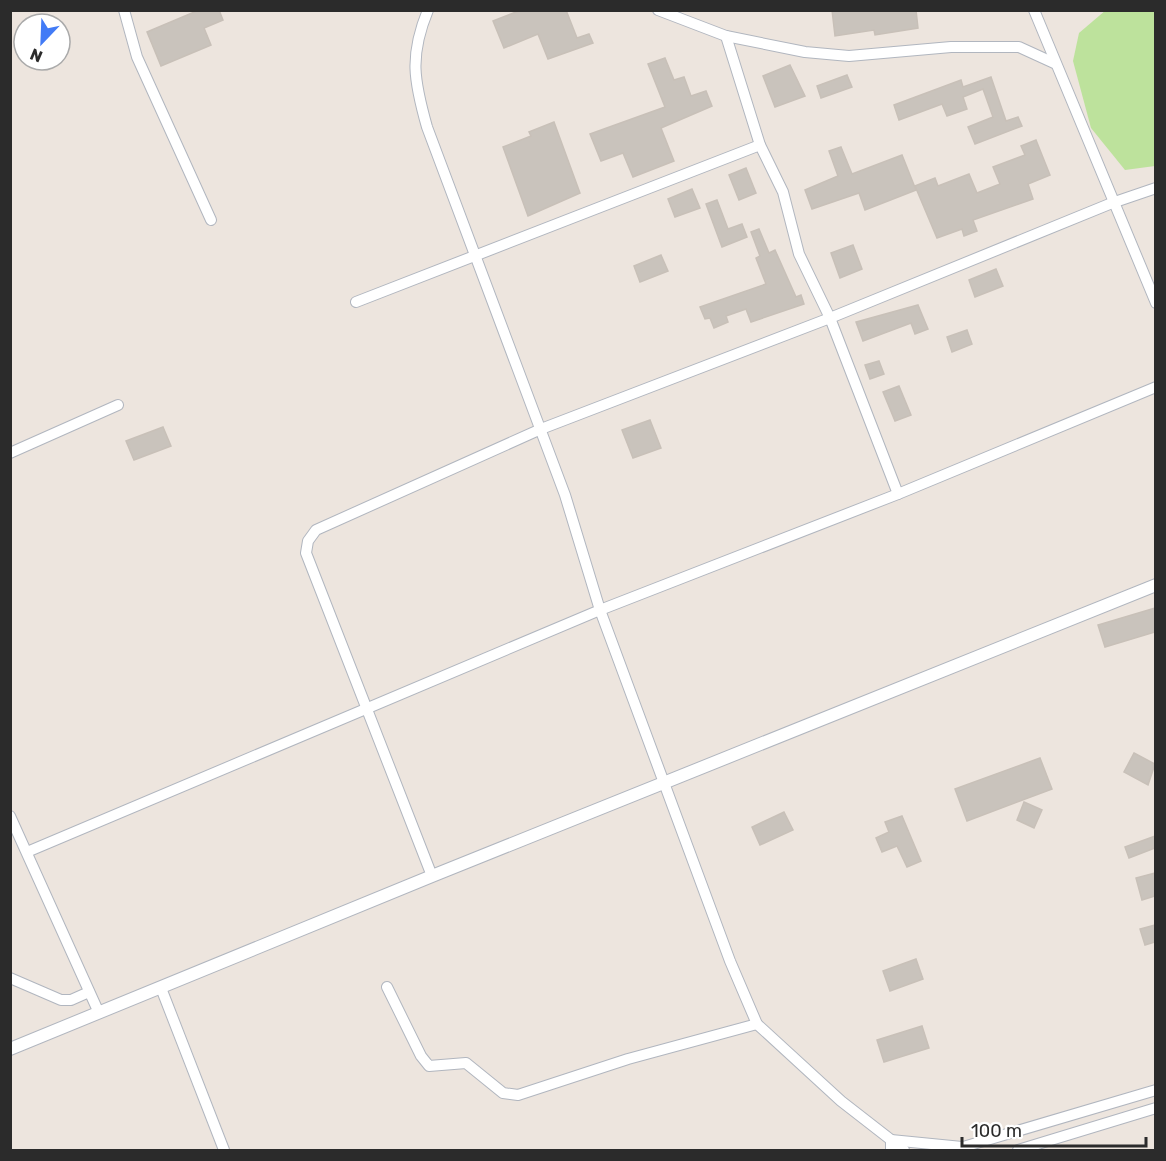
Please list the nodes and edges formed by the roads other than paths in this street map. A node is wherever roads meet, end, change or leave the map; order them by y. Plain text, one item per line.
1 (124, 10) edge
2 (428, 10) edge
3 (658, 10) edge
4 (1034, 10) edge
5 (726, 36) junction
6 (1054, 63) junction
7 (760, 144) junction
8 (1155, 188) edge
9 (1112, 203) junction
10 (211, 220) dead end
11 (476, 258) junction
12 (356, 302) dead end
13 (1155, 303) edge
14 (830, 318) junction
15 (1155, 387) edge
16 (118, 405) dead end
17 (541, 429) junction
18 (10, 453) edge
19 (898, 495) junction
20 (1155, 585) edge
21 (600, 610) junction
22 (365, 710) junction
23 (665, 782) junction
24 (10, 816) edge
25 (27, 852) junction
26 (432, 876) junction
27 (10, 978) edge
28 (387, 987) dead end
29 (161, 988) junction
30 (89, 992) junction
31 (99, 1013) junction
32 (757, 1024) junction
33 (10, 1050) edge
34 (1155, 1090) edge
35 (1114, 1102) junction
36 (1155, 1108) edge
37 (1120, 1119) junction
38 (891, 1145) edge
39 (958, 1149) edge
40 (224, 1150) edge
41 (904, 1150) edge
42 (1018, 1150) edge

1 - 10 street
2 - 11 street
3 - 5 street
4 - 6 street
5 - 6 street
5 - 7 street
6 - 9 street
7 - 11 street
7 - 14 street
8 - 9 street
9 - 13 street
9 - 14 street
11 - 12 street
11 - 17 street
14 - 17 street
14 - 19 street
15 - 19 street
16 - 18 street
17 - 21 street
17 - 22 street
19 - 21 street
20 - 23 street
21 - 22 street
21 - 23 street
22 - 25 street
22 - 26 street
23 - 26 street
23 - 32 street
24 - 25 street
25 - 30 street
26 - 29 street
27 - 30 street
28 - 32 street
29 - 31 street
29 - 40 street
30 - 31 street
31 - 33 street
32 - 38 street
34 - 35 street
35 - 37 street
35 - 39 street
36 - 37 street
37 - 42 street
38 - 39 street
38 - 41 street

